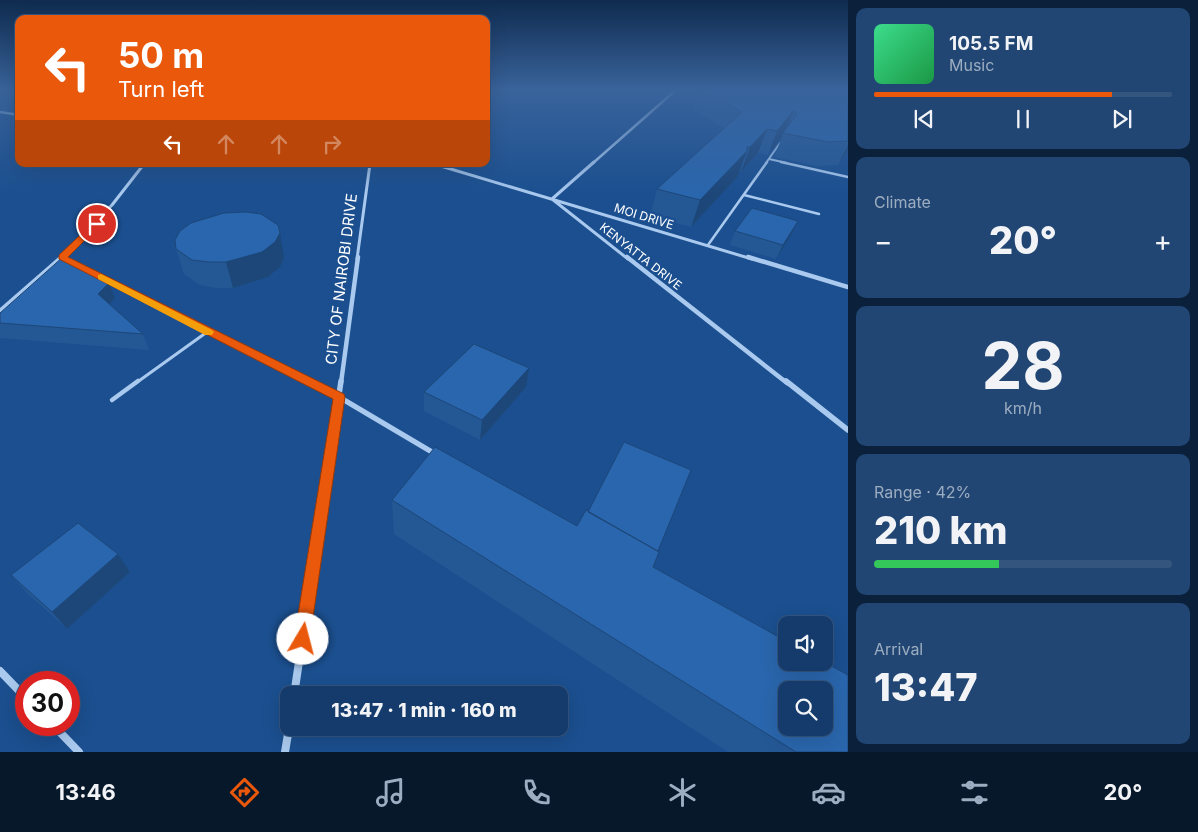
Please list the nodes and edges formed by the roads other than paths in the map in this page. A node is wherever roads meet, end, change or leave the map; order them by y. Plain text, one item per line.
1 (637, 124) edge
2 (785, 136) edge
3 (769, 159) junction
4 (142, 167) edge
5 (370, 167) edge
6 (444, 167) edge
7 (848, 177) edge
8 (744, 195) junction
9 (552, 199) junction
10 (819, 214) dead end
11 (708, 245) junction
12 (62, 257) junction
13 (71, 262) edge
14 (79, 266) edge
15 (848, 287) edge
16 (0, 311) edge
17 (207, 332) junction
18 (339, 397) junction
19 (112, 400) dead end
20 (848, 430) edge
21 (441, 458) edge
22 (0, 670) edge
23 (15, 686) edge
24 (295, 686) edge
25 (64, 736) edge
26 (288, 736) edge
27 (79, 752) edge
28 (285, 752) edge

1 - 9 street
2 - 3 lane
3 - 7 lane
3 - 8 lane
4 - 12 street
5 - 18 street, CITY OF NAIROBI DRIVE
6 - 9 street, MOI DRIVE
8 - 10 lane
8 - 11 lane
9 - 11 street, MOI DRIVE
9 - 20 street, KENYATTA DRIVE
11 - 15 street, MOI DRIVE
12 - 13 street
12 - 16 street
14 - 17 street
17 - 18 street
17 - 19 lane
18 - 21 street
18 - 24 street, CITY OF NAIROBI DRIVE
22 - 23 street
25 - 27 street
26 - 28 street

